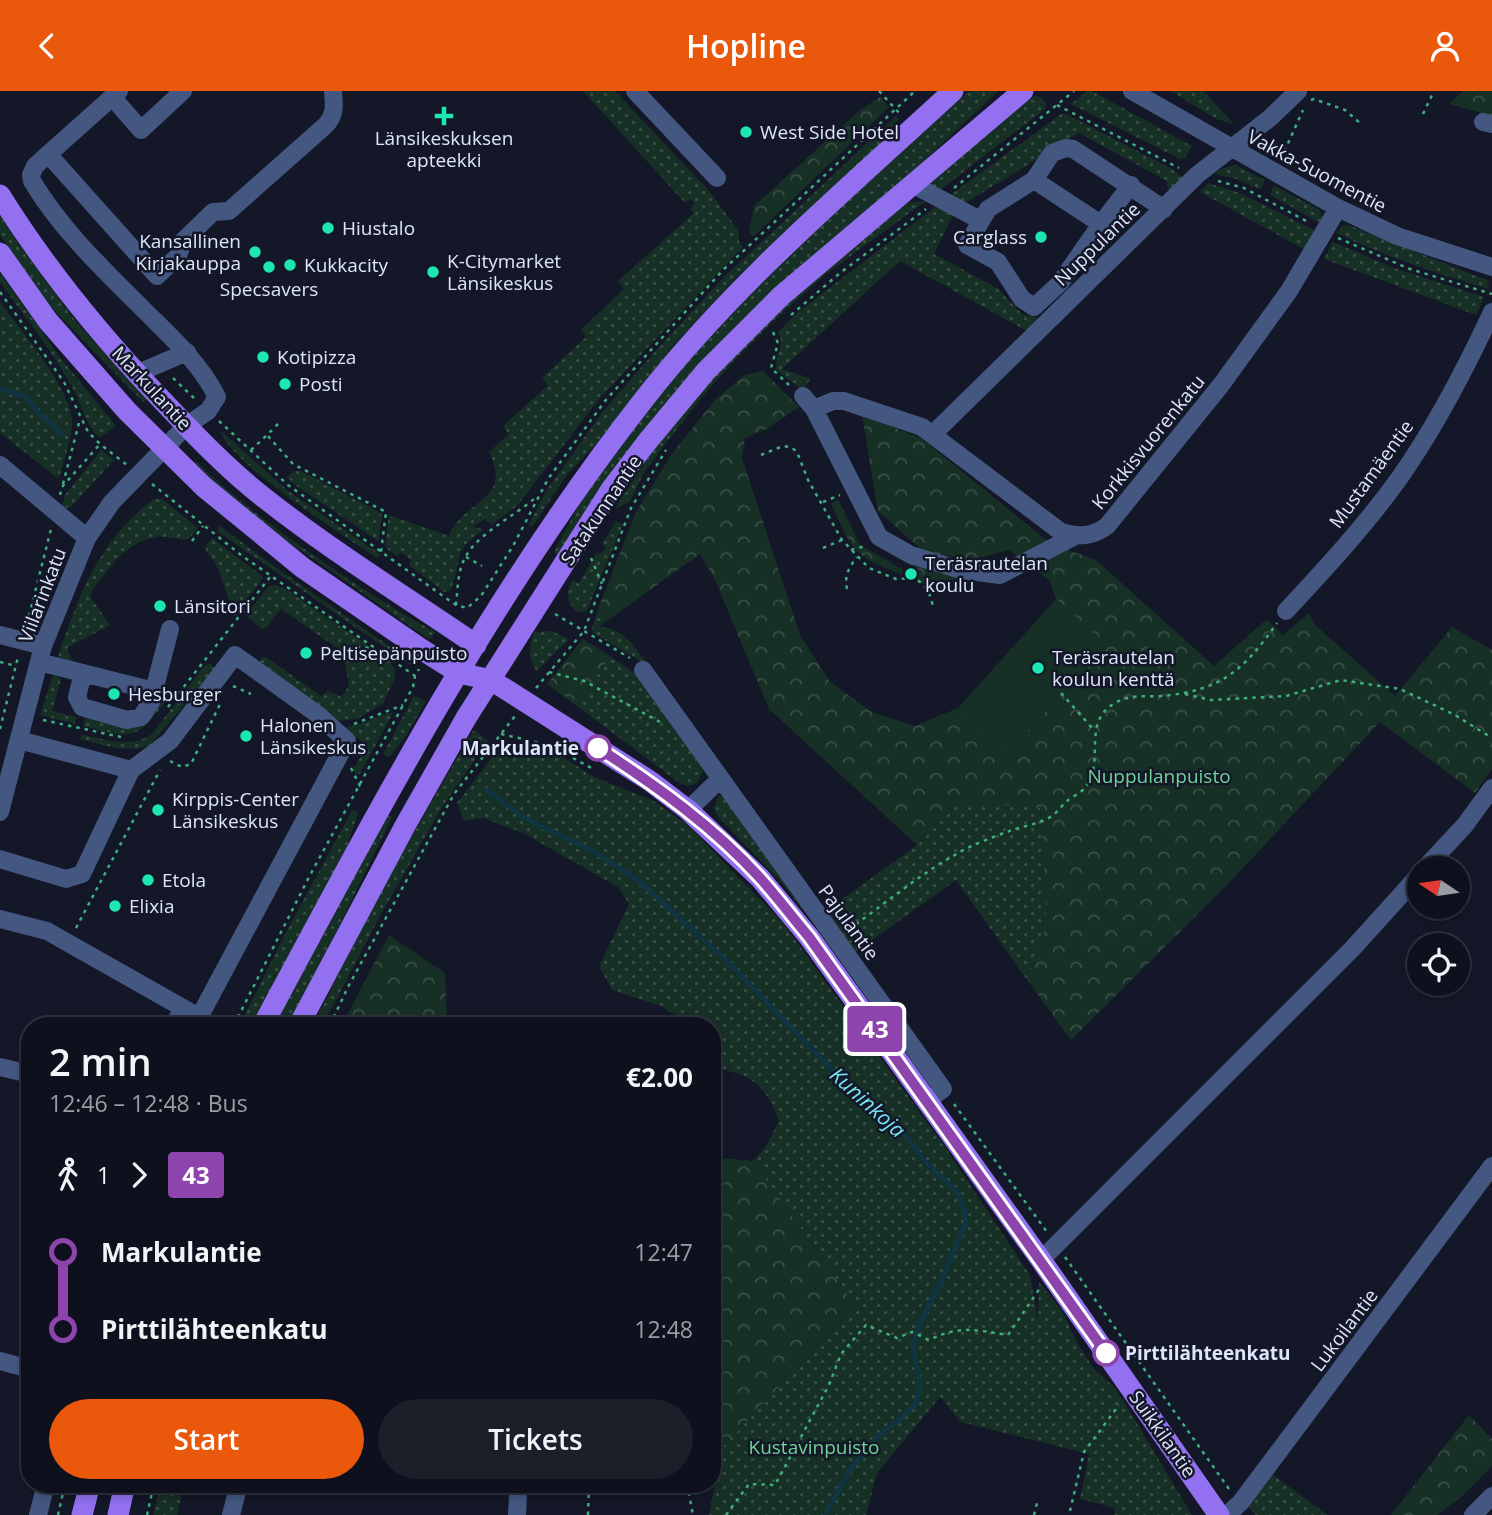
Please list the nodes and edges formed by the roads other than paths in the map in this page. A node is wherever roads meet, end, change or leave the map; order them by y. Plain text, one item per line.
1 (183, 91) edge
2 (333, 91) edge
3 (953, 91) edge
4 (1023, 91) edge
5 (1132, 91) edge
6 (1298, 91) edge
7 (116, 94) edge
8 (647, 95) edge
9 (1230, 149) junction
10 (48, 154) junction
11 (717, 178) dead end
12 (1034, 180) junction
13 (912, 184) junction
14 (1131, 185) junction
15 (0, 195) edge
16 (1338, 208) junction
17 (1164, 209) junction
18 (980, 220) junction
19 (1101, 224) junction
20 (0, 253) edge
21 (1492, 267) edge
22 (1492, 311) edge
23 (187, 352) junction
24 (136, 375) junction
25 (186, 426) junction
26 (933, 434) junction
27 (163, 449) junction
28 (0, 465) edge
29 (1075, 536) junction
30 (87, 538) junction
31 (1286, 611) road end
32 (170, 629) dead end
33 (0, 635) edge
34 (476, 645) junction
35 (41, 654) junction
36 (643, 670) road end
37 (83, 673) junction
38 (459, 673) junction
39 (491, 680) junction
40 (154, 691) junction
41 (19, 740) junction
42 (131, 770) junction
43 (720, 779) junction
44 (1492, 788) edge
45 (688, 810) junction
46 (0, 812) edge
47 (1436, 856) edge
48 (0, 859) edge
49 (1407, 888) edge
50 (0, 919) edge
51 (192, 1017) edge
52 (267, 1017) edge
53 (303, 1017) edge
54 (0, 1067) edge
55 (21, 1072) edge
56 (935, 1095) junction
57 (1492, 1167) edge
58 (1049, 1253) junction
59 (0, 1361) edge
60 (21, 1367) edge
61 (44, 1493) edge
62 (88, 1493) edge
63 (123, 1493) edge
64 (237, 1493) edge
65 (517, 1494) dead end
66 (1492, 1496) edge
67 (38, 1515) edge
68 (82, 1515) edge
69 (118, 1515) edge
70 (231, 1515) edge
71 (517, 1515) edge
72 (1219, 1515) edge
73 (1227, 1515) edge
74 (1473, 1515) edge

1 - 7 street
2 - 10 street
3 - 34 main road, Satakunnantie
4 - 13 main road, Satakunnantie
5 - 9 street, Vakka-Suomentie
6 - 9 street, Nuppulantie
7 - 10 street
8 - 11 street
9 - 16 street, Vakka-Suomentie
9 - 17 street, Nuppulantie
10 - 23 street
12 - 14 street
12 - 18 street
12 - 19 street
13 - 18 street
13 - 39 main road, Satakunnantie
14 - 17 street
14 - 19 street
15 - 24 main road, Markulantie
16 - 21 street, Vakka-Suomentie
16 - 29 street, Korkkisvuorenkatu
17 - 26 street, Nuppulantie
18 - 19 street
20 - 27 main road, Markulantie
22 - 31 street, Mustamäentie
23 - 24 street
23 - 25 street, Viilarinkatu
24 - 25 main road, Markulantie
25 - 27 street, Viilarinkatu
25 - 34 main road, Markulantie
26 - 29 street
26 - 29 street, Korkkisvuorenkatu
27 - 30 street, Viilarinkatu
27 - 38 main road, Markulantie
28 - 30 street
30 - 35 street, Viilarinkatu
32 - 40 street
33 - 35 street
34 - 38 main road, Satakunnantie
34 - 39 main road
35 - 37 street
35 - 41 street, Viilarinkatu
36 - 43 street, Pajulantie
37 - 40 street
37 - 40 street
38 - 39 main road, Markulantie
38 - 52 main road, Satakunnantie
39 - 45 main road, Suikkilantie
39 - 53 main road, Satakunnantie
41 - 42 street
41 - 46 street, Viilarinkatu
42 - 48 street
42 - 51 street
43 - 45 street
43 - 56 street, Pajulantie
44 - 47 street
45 - 56 main road, Suikkilantie
49 - 58 street
50 - 51 street
54 - 55 street
56 - 58 main road, Suikkilantie
57 - 73 street, Lukoilantie
58 - 72 main road, Suikkilantie
59 - 60 street
61 - 67 street
62 - 68 main road
63 - 69 main road
64 - 70 street
65 - 71 street
66 - 74 street

